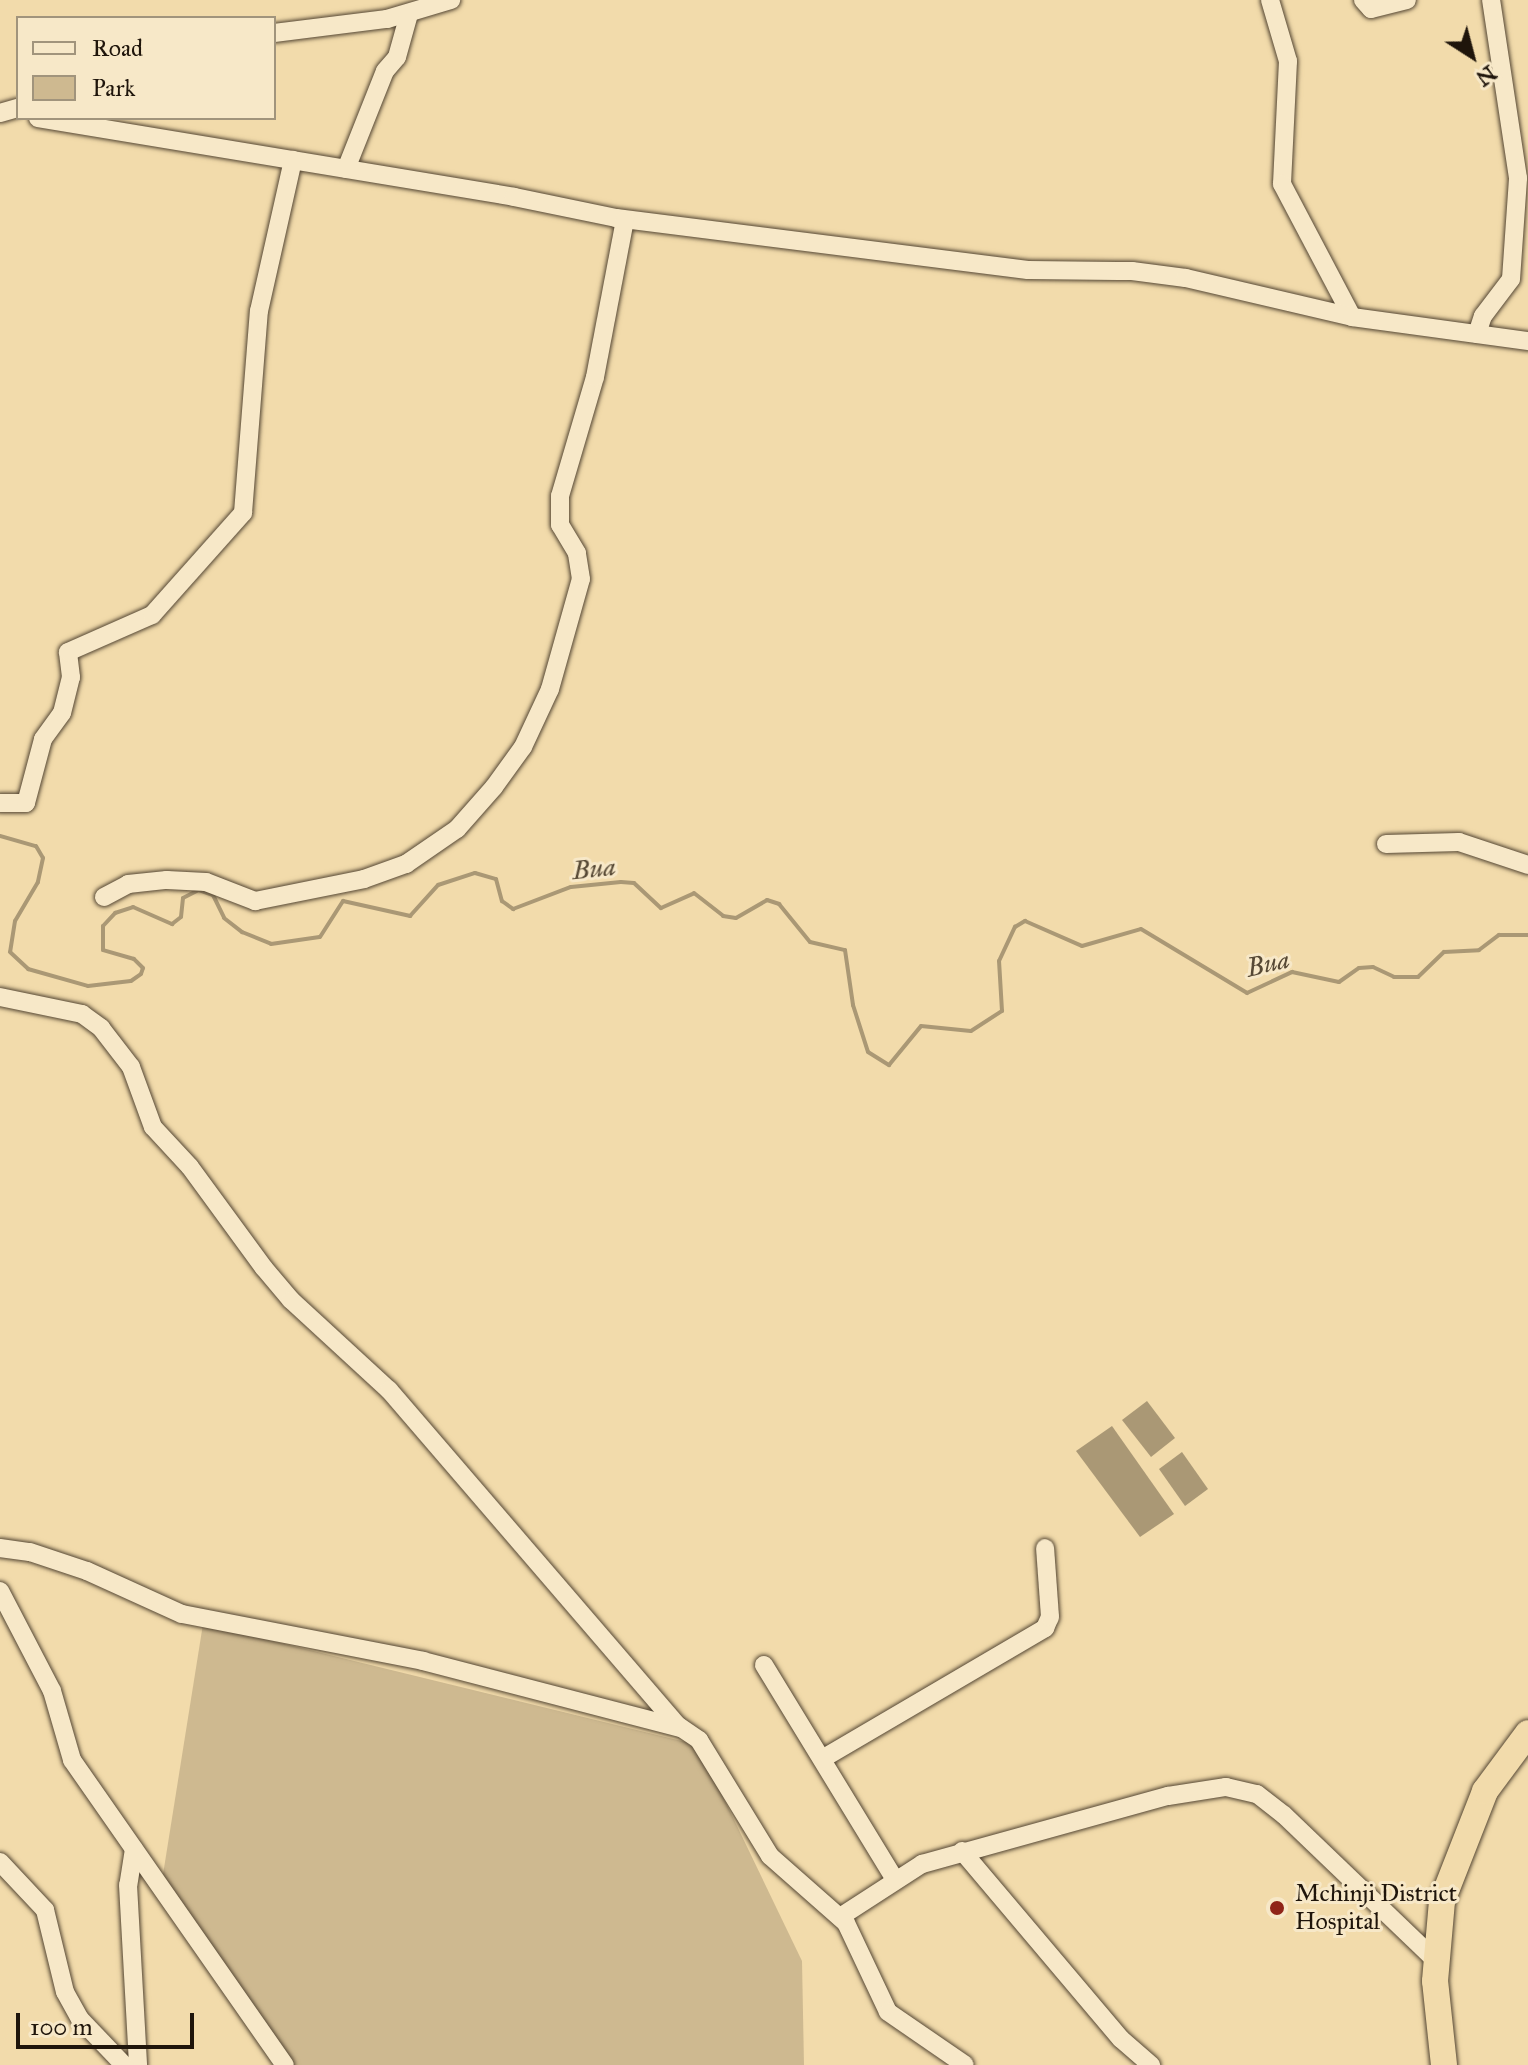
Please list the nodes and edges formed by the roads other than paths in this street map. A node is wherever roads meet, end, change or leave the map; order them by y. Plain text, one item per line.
1 (451, 0) edge
2 (1270, 0) edge
3 (1363, 0) edge
4 (1407, 0) edge
5 (1491, 0) edge
6 (409, 14) junction
7 (276, 33) edge
8 (50, 120) edge
9 (293, 160) junction
10 (346, 169) junction
11 (625, 220) junction
12 (1352, 317) junction
13 (1477, 334) junction
14 (1528, 341) edge
15 (0, 803) edge
16 (1386, 844) dead end
17 (1528, 865) edge
18 (104, 897) dead end
19 (0, 997) edge
20 (0, 1548) edge
21 (1045, 1548) dead end
22 (0, 1591) edge
23 (764, 1665) dead end
24 (680, 1728) junction
25 (1528, 1733) edge
26 (822, 1759) junction
27 (134, 1849) junction
28 (962, 1851) junction
29 (0, 1862) edge
30 (894, 1878) junction
31 (840, 1917) junction
32 (1436, 1961) junction
33 (124, 2065) edge
34 (138, 2065) edge
35 (285, 2065) edge
36 (965, 2065) edge
37 (1151, 2065) edge
38 (1444, 2065) edge

1 - 6 street
2 - 12 street
3 - 4 street
5 - 13 street
6 - 7 street
6 - 10 street
8 - 9 street
9 - 10 street
9 - 15 street
10 - 11 street
11 - 12 street
11 - 18 street
12 - 13 street
13 - 14 street
16 - 17 street
19 - 24 street
20 - 24 street
21 - 26 street
22 - 27 street
23 - 26 street
24 - 31 street
25 - 32 highway
26 - 30 street
27 - 34 street
27 - 35 street
28 - 30 street
28 - 32 street
28 - 37 street
29 - 33 street
30 - 31 street
31 - 36 street
32 - 38 highway

